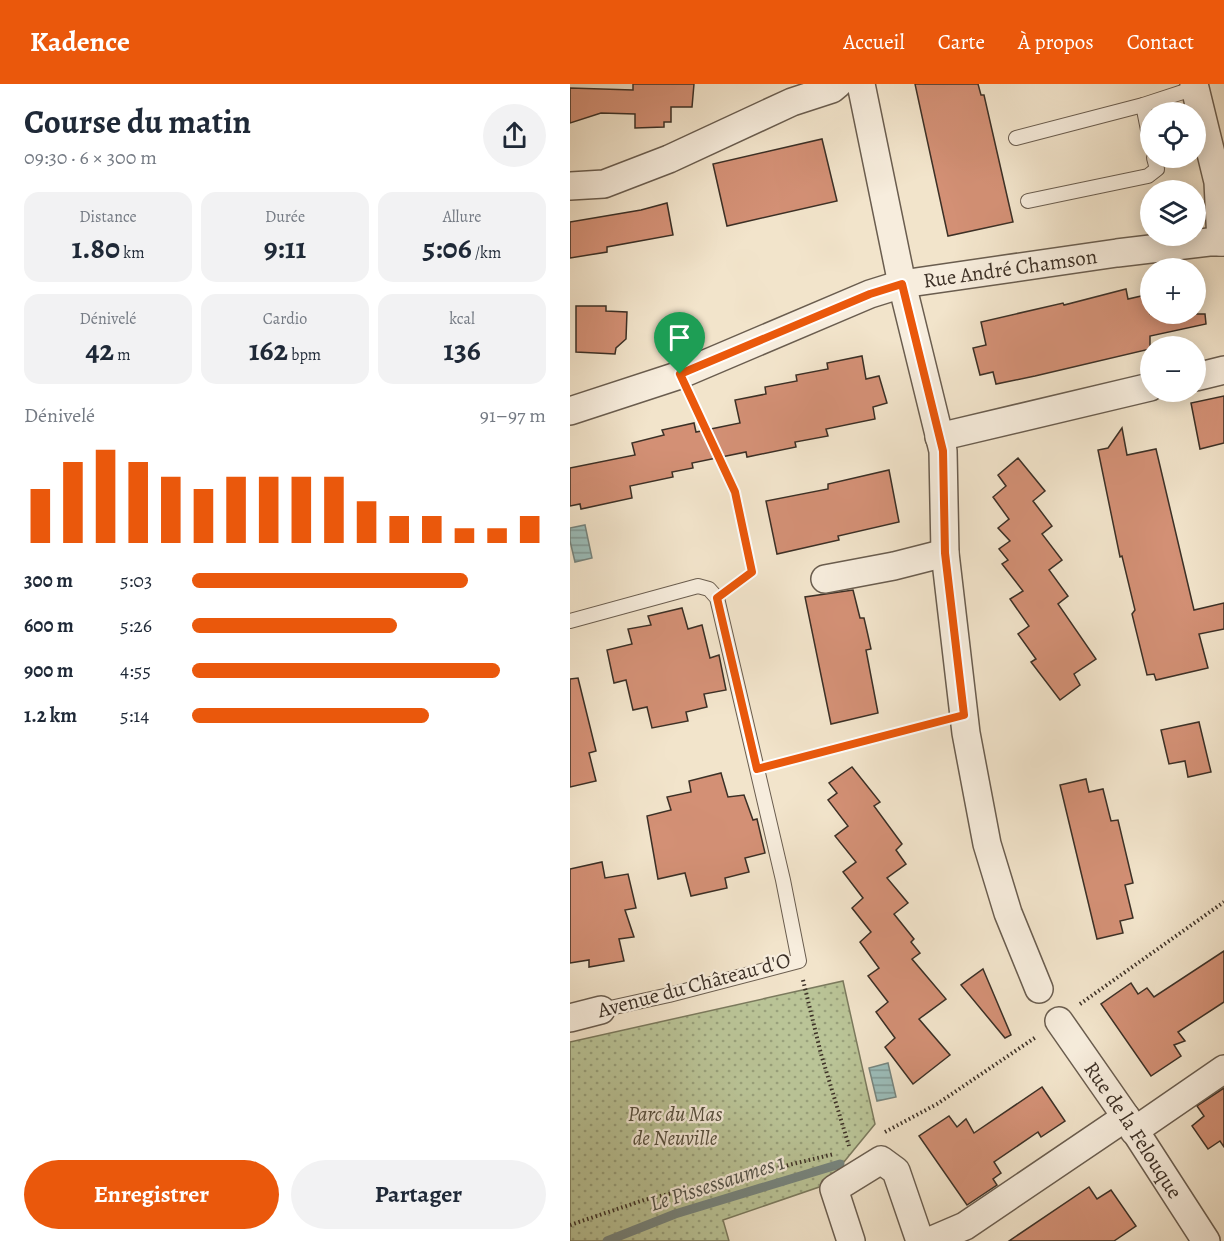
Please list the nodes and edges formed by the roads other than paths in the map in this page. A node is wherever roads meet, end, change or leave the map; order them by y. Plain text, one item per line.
1 (838, 84) edge
2 (861, 84) edge
3 (1195, 86) edge
4 (1151, 102) edge
5 (1140, 106) edge
6 (1016, 138) dead end
7 (1157, 168) edge
8 (570, 186) edge
9 (1028, 201) dead end
10 (1223, 242) edge
11 (902, 284) junction
12 (1224, 370) edge
13 (1206, 374) edge
14 (1140, 389) edge
15 (570, 411) edge
16 (939, 437) junction
17 (945, 553) junction
18 (825, 579) dead end
19 (570, 621) edge
20 (1039, 989) dead end
21 (601, 1010) joint
22 (570, 1018) edge
23 (1059, 1020) road end
24 (1224, 1069) edge
25 (1130, 1124) junction
26 (851, 1241) edge
27 (920, 1241) edge
28 (930, 1241) edge
29 (1206, 1241) edge

1 - 8 street
2 - 11 street
3 - 4 lane
3 - 10 street
5 - 6 lane
7 - 9 lane
10 - 11 street, Rue André Chamson
11 - 15 street, Rue André Chamson
11 - 16 street
12 - 13 street
14 - 16 street
16 - 17 street
17 - 18 street
17 - 20 street
19 - 21 lane, Avenue du Château d'O
21 - 22 street, Avenue du Château d'O
23 - 25 street, Rue de la Felouque
24 - 25 street
25 - 28 street
25 - 29 street, Rue de la Felouque
26 - 27 street

